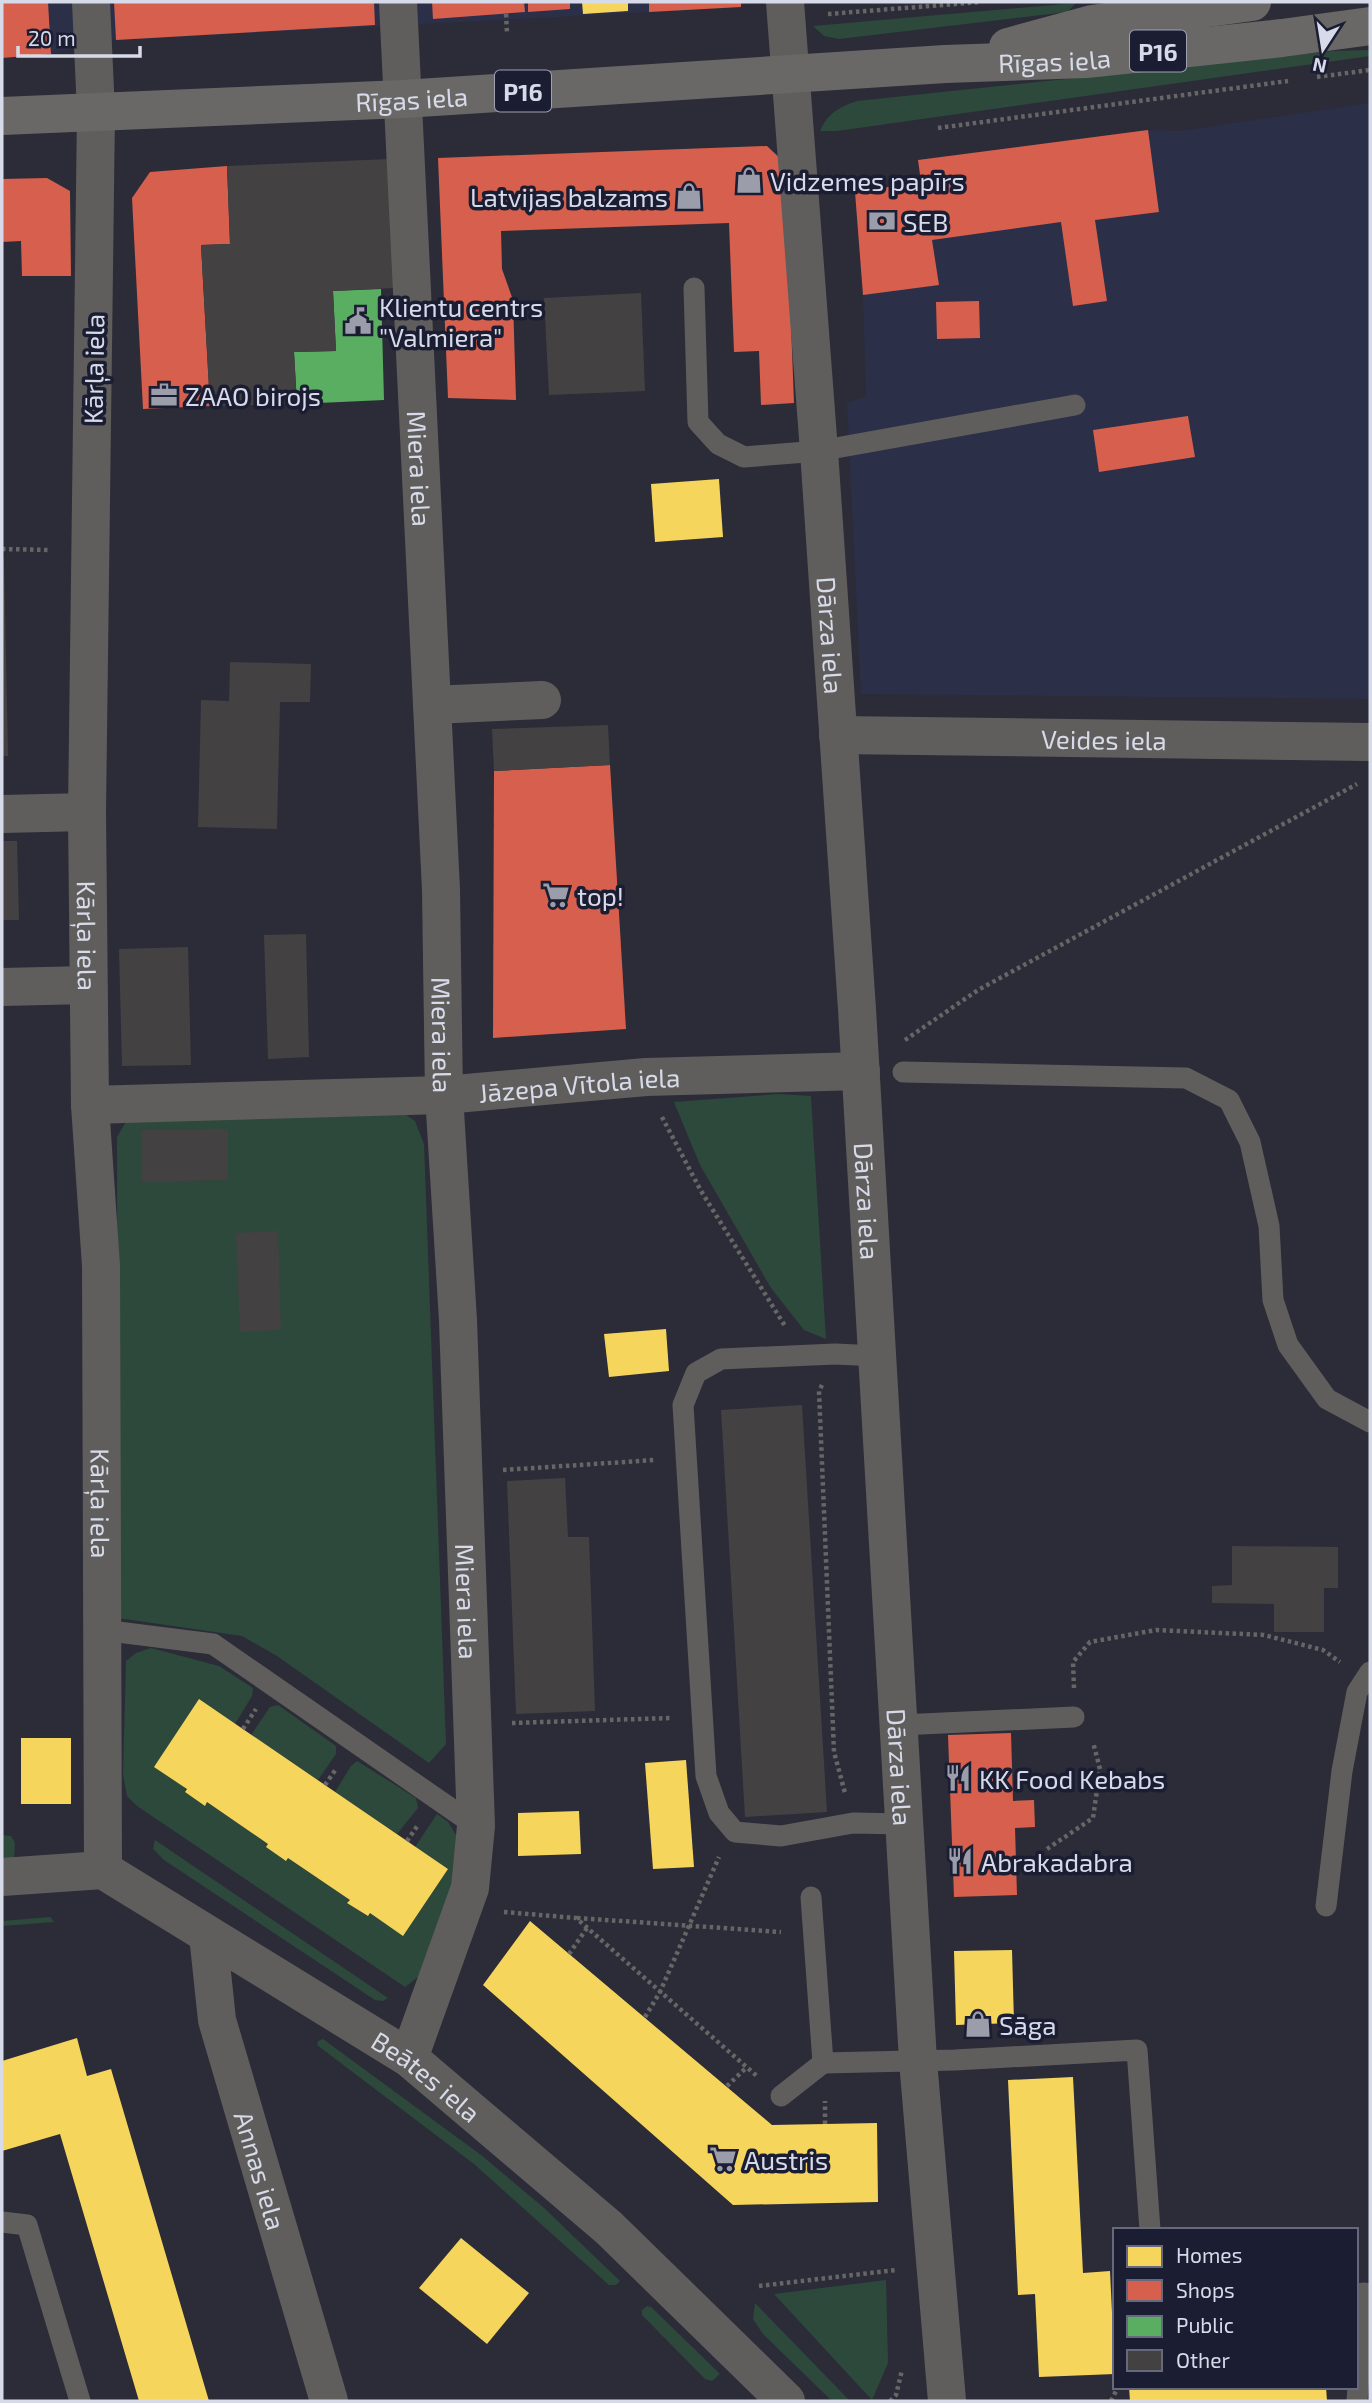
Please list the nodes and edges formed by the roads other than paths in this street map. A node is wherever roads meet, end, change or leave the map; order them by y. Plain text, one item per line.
1 (91, 2) edge
2 (398, 2) edge
3 (785, 2) edge
4 (1252, 2) edge
5 (1104, 12) edge
6 (1370, 26) edge
7 (945, 64) junction
8 (789, 76) junction
9 (403, 99) junction
10 (96, 112) junction
11 (2, 116) edge
12 (694, 288) dead end
13 (1074, 405) dead end
14 (819, 451) junction
15 (542, 701) dead end
16 (432, 705) junction
17 (838, 735) junction
18 (1370, 742) edge
19 (87, 812) junction
20 (2, 814) edge
21 (88, 985) junction
22 (2, 987) edge
23 (861, 1071) junction
24 (903, 1072) dead end
25 (444, 1096) junction
26 (90, 1105) junction
27 (878, 1356) junction
28 (1370, 1422) edge
29 (102, 1630) junction
30 (1370, 1672) edge
31 (1074, 1717) road end
32 (900, 1725) junction
33 (905, 1824) junction
34 (476, 1826) junction
35 (103, 1870) junction
36 (2, 1877) edge
37 (811, 1897) dead end
38 (1326, 1906) dead end
39 (208, 1935) junction
40 (409, 2058) junction
41 (918, 2061) junction
42 (823, 2063) junction
43 (781, 2096) road end
44 (2, 2222) edge
45 (1150, 2228) edge
46 (1358, 2294) edge
47 (1358, 2386) edge
48 (80, 2401) edge
49 (329, 2401) edge
50 (786, 2401) edge
51 (947, 2401) edge

1 - 10 street, Kārļa iela
2 - 9 street, Miera iela
3 - 8 street, Dārza iela
4 - 5 main road, Rīgas iela / P16
5 - 7 main road, Rīgas iela / P16
6 - 7 main road, Rīgas iela / P16
7 - 8 main road, Rīgas iela / P16
8 - 9 main road, Rīgas iela / P16
8 - 14 street, Dārza iela
9 - 10 main road, Rīgas iela / P16
9 - 16 street, Miera iela
10 - 11 main road, Rīgas iela / P16
10 - 19 street, Kārļa iela
12 - 14 lane
13 - 14 lane
14 - 17 street, Dārza iela
15 - 16 street
16 - 25 street, Miera iela
17 - 18 street, Veides iela
17 - 23 street, Dārza iela
19 - 20 street
19 - 21 street, Kārļa iela
21 - 22 street
21 - 26 street, Kārļa iela
23 - 25 street, Jāzepa Vītola iela
23 - 27 street, Dārza iela
24 - 28 lane
25 - 26 street, Jāzepa Vītola iela
25 - 34 street, Miera iela
26 - 29 street, Kārļa iela
27 - 32 street, Dārza iela
27 - 33 lane
29 - 34 lane
29 - 35 street, Kārļa iela
30 - 38 lane
31 - 32 lane
32 - 33 street, Dārza iela
33 - 41 street, Dārza iela
34 - 40 street, Miera iela
35 - 36 street
35 - 39 street, Beātes iela
37 - 42 lane
39 - 40 street, Beātes iela
39 - 49 street, Annas iela
40 - 50 street, Beātes iela
41 - 42 lane
41 - 45 lane
41 - 51 street, Dārza iela
42 - 43 lane
44 - 48 lane
46 - 47 lane

